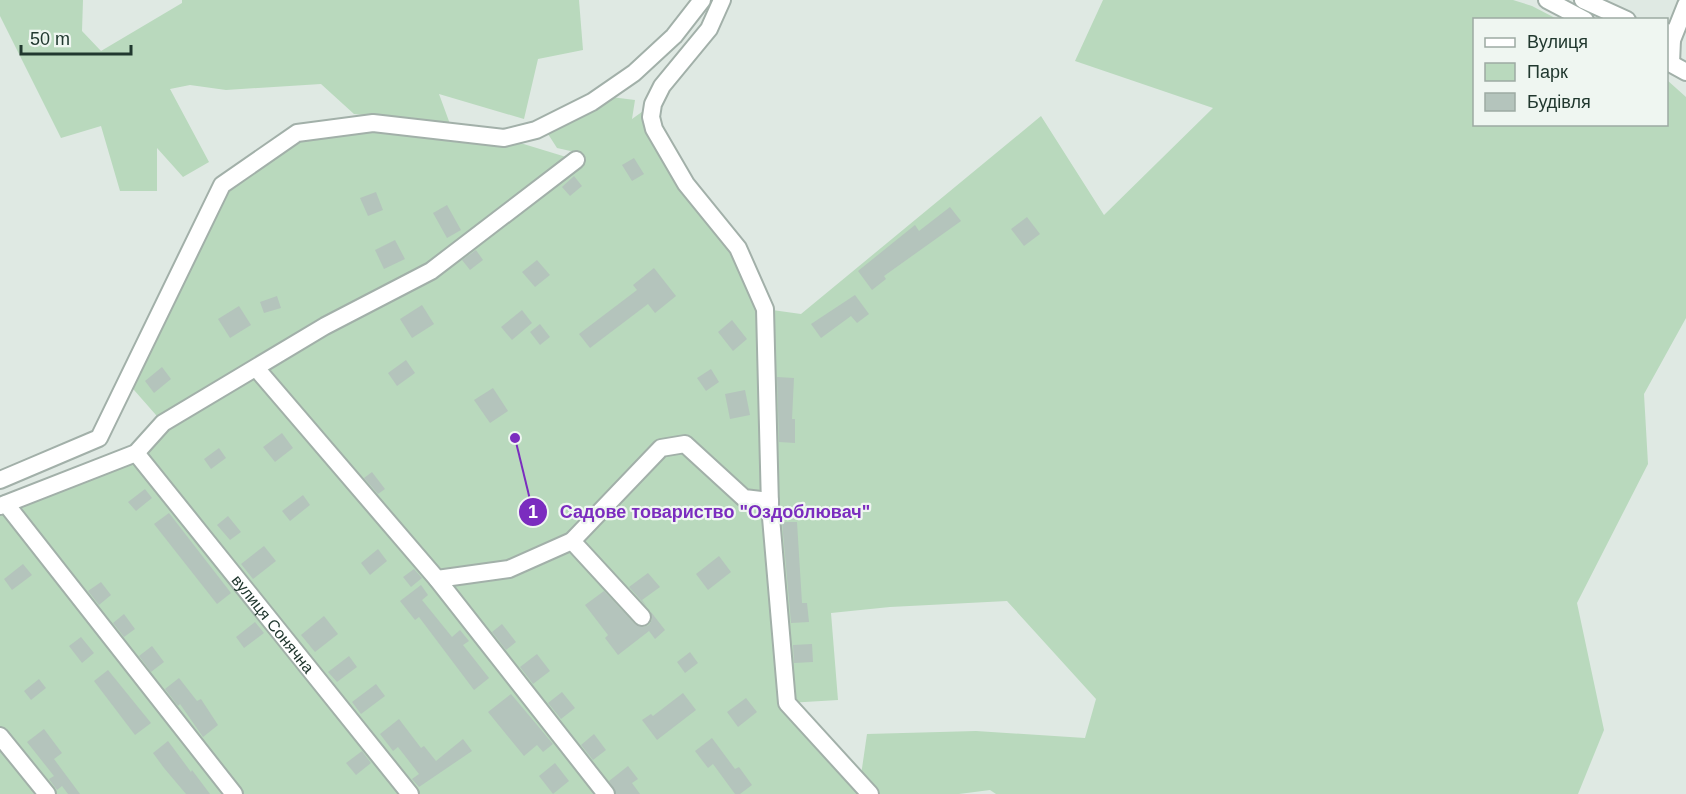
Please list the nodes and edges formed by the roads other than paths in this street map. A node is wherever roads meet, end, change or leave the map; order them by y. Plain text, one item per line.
1 (702, 0) edge
2 (722, 0) edge
3 (1547, 0) edge
4 (1583, 0) edge
5 (1686, 5) edge
6 (1581, 18) edge
7 (1623, 18) edge
8 (1669, 35) edge
9 (1669, 62) edge
10 (1686, 72) edge
11 (576, 160) dead end
12 (256, 368) junction
13 (136, 453) junction
14 (0, 480) edge
15 (770, 501) junction
16 (3, 505) edge
17 (572, 541) junction
18 (437, 579) junction
19 (642, 617) dead end
20 (0, 736) edge
21 (47, 794) edge
22 (234, 794) edge
23 (410, 794) edge
24 (606, 794) edge
25 (870, 794) edge

1 - 14 street
2 - 15 street
3 - 6 street
4 - 7 street
5 - 8 street
8 - 9 street
9 - 10 street
11 - 12 street
12 - 13 street
12 - 18 street
13 - 16 street
13 - 23 street, вулиця Сонячна
15 - 17 street
15 - 25 street
16 - 22 street
17 - 18 street
17 - 19 street
18 - 24 street
20 - 21 street

